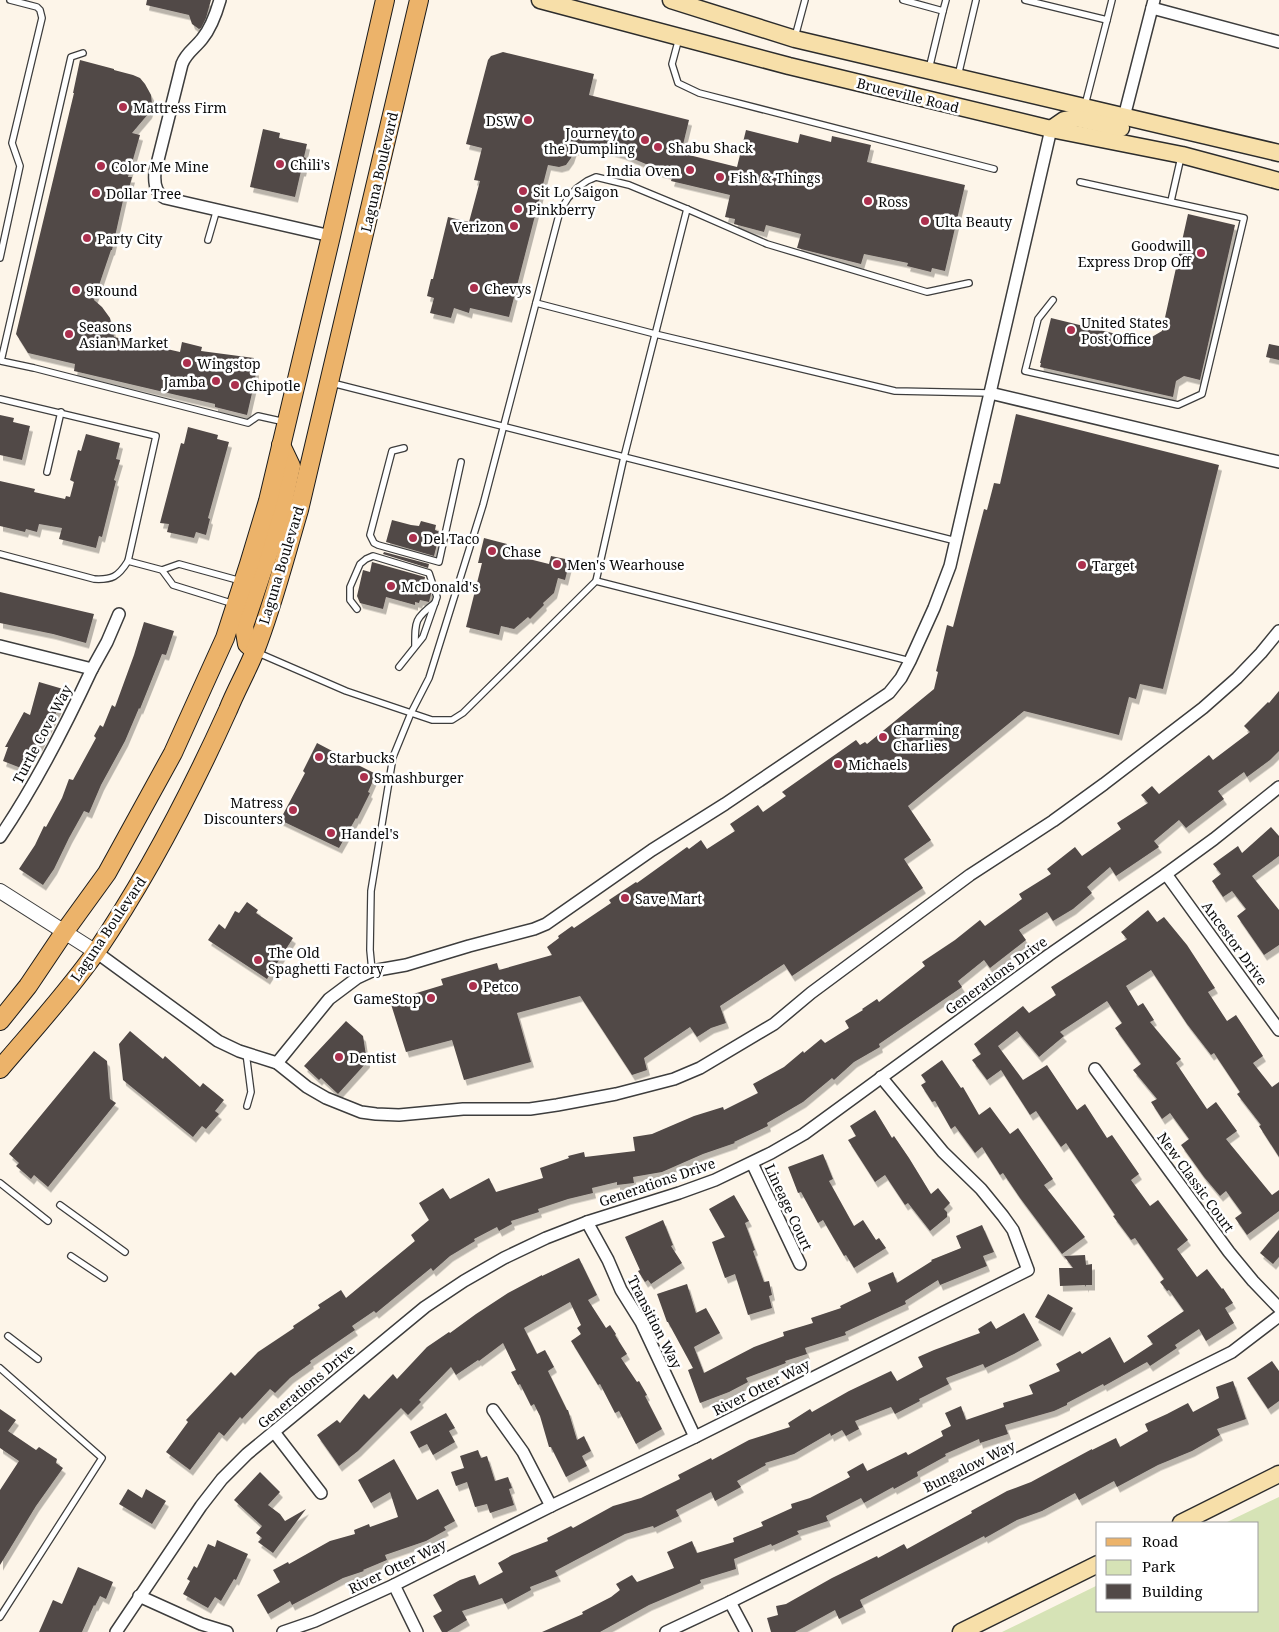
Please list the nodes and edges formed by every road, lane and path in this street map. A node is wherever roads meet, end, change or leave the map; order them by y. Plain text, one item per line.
1 (10, 0) edge
2 (220, 0) edge
3 (384, 0) edge
4 (419, 0) edge
5 (540, 0) edge
6 (805, 0) edge
7 (903, 0) edge
8 (946, 0) edge
9 (976, 0) edge
10 (1025, 0) edge
11 (1112, 0) edge
12 (678, 1) edge
13 (916, 2) edge
14 (1153, 4) edge
15 (943, 11) junction
16 (1107, 20) junction
17 (679, 38) junction
18 (795, 39) junction
19 (1279, 42) edge
20 (84, 53) dead end
21 (929, 71) junction
22 (958, 78) junction
23 (1084, 108) junction
24 (1124, 117) junction
25 (1051, 129) junction
26 (1230, 141) junction
27 (1279, 153) edge
28 (1182, 155) junction
29 (994, 169) dead end
30 (1279, 181) edge
31 (1080, 182) dead end
32 (1171, 201) junction
33 (217, 208) junction
34 (687, 209) junction
35 (3, 232) edge
36 (331, 236) junction
37 (208, 240) dead end
38 (0, 258) edge
39 (970, 282) dead end
40 (1053, 300) dead end
41 (536, 303) junction
42 (655, 334) junction
43 (330, 382) junction
44 (990, 393) junction
45 (0, 399) edge
46 (61, 412) junction
47 (286, 422) junction
48 (504, 426) junction
49 (281, 445) junction
50 (404, 448) dead end
51 (624, 457) junction
52 (461, 462) dead end
53 (1279, 462) edge
54 (47, 472) dead end
55 (956, 541) junction
56 (0, 554) edge
57 (128, 561) junction
58 (162, 570) junction
59 (596, 581) junction
60 (243, 582) junction
61 (435, 603) junction
62 (236, 604) junction
63 (357, 609) dead end
64 (119, 614) dead end
65 (1279, 631) edge
66 (415, 645) junction
67 (0, 646) edge
68 (254, 651) junction
69 (910, 662) junction
70 (399, 667) dead end
71 (92, 668) junction
72 (411, 713) junction
73 (1279, 787) edge
74 (0, 837) edge
75 (1166, 874) junction
76 (0, 891) edge
77 (65, 931) junction
78 (96, 952) junction
79 (372, 971) junction
80 (0, 1021) edge
81 (1279, 1030) edge
82 (246, 1053) junction
83 (277, 1063) junction
84 (0, 1069) edge
85 (1095, 1069) dead end
86 (881, 1077) junction
87 (247, 1106) dead end
88 (752, 1163) junction
89 (0, 1183) edge
90 (60, 1205) dead end
91 (48, 1221) dead end
92 (587, 1222) junction
93 (126, 1252) dead end
94 (71, 1256) dead end
95 (800, 1264) dead end
96 (104, 1278) dead end
97 (1279, 1308) edge
98 (1279, 1316) edge
99 (8, 1336) dead end
100 (38, 1359) dead end
101 (0, 1368) edge
102 (493, 1410) dead end
103 (274, 1432) junction
104 (694, 1437) junction
105 (1279, 1474) edge
106 (321, 1493) dead end
107 (550, 1506) junction
108 (1183, 1522) edge
109 (1096, 1565) edge
110 (394, 1585) junction
111 (140, 1596) junction
112 (730, 1602) junction
113 (0, 1617) edge
114 (116, 1632) edge
115 (227, 1632) edge
116 (283, 1632) edge
117 (416, 1632) edge
118 (666, 1632) edge
119 (746, 1632) edge
120 (961, 1632) edge

1 - 35 lane
2 - 33 street
3 - 36 main road
4 - 43 main road, Laguna Boulevard
5 - 17 main road, Bruceville Road
6 - 18 lane
7 - 13 lane
8 - 15 lane
9 - 22 lane
10 - 16 lane
11 - 16 lane
12 - 18 main road, Bruceville Road
13 - 15 lane
14 - 19 street
14 - 24 street
15 - 21 lane
16 - 23 lane
17 - 25 main road, Bruceville Road
17 - 29 lane
18 - 21 main road, Bruceville Road
20 - 47 lane
21 - 22 main road, Bruceville Road
22 - 23 main road, Bruceville Road
23 - 24 main road, Bruceville Road
24 - 26 main road, Bruceville Road
25 - 26 main road
25 - 28 main road, Bruceville Road
25 - 44 street
26 - 27 main road, Bruceville Road
28 - 30 main road, Bruceville Road
28 - 32 lane
31 - 32 lane
32 - 40 lane
33 - 36 street
33 - 37 lane
34 - 39 lane
34 - 41 lane
34 - 42 lane
35 - 38 lane
36 - 47 main road
41 - 42 lane
41 - 48 lane
42 - 44 lane
42 - 51 lane
43 - 48 lane
43 - 68 main road, Laguna Boulevard
44 - 53 street
44 - 55 street
45 - 46 lane
46 - 54 lane
46 - 57 lane
47 - 49 main road
48 - 51 lane
48 - 72 lane
49 - 60 main road
49 - 68 main road
50 - 52 lane
51 - 55 lane
51 - 59 lane
55 - 69 street
56 - 57 lane
57 - 58 lane
58 - 60 lane
58 - 62 lane
59 - 69 lane
59 - 72 lane
60 - 62 main road
61 - 63 lane
61 - 66 lane
61 - 66 lane
62 - 77 main road
64 - 71 street, Turtle Cove Way
65 - 83 street
66 - 70 lane
67 - 71 street
68 - 72 lane
68 - 78 main road, Laguna Boulevard
69 - 79 street
71 - 74 street, Turtle Cove Way
72 - 79 lane
73 - 75 street, Generations Drive
75 - 81 street, Ancestor Drive
75 - 86 street, Generations Drive
76 - 77 street
77 - 78 street
77 - 80 main road
78 - 82 street
78 - 84 main road, Laguna Boulevard
79 - 83 street
82 - 83 street
82 - 87 lane
85 - 97 street, New Classic Court
86 - 88 street, Generations Drive
86 - 104 street, River Otter Way
88 - 92 street, Generations Drive
88 - 95 street, Lineage Court
89 - 91 lane
90 - 93 lane
92 - 103 street, Generations Drive
92 - 104 street, Transition Way
94 - 96 lane
98 - 112 street, Bungalow Way
99 - 100 lane
101 - 113 lane
102 - 107 street
103 - 106 street
103 - 111 street, Generations Drive
104 - 107 street, River Otter Way
105 - 108 main road
107 - 110 street, River Otter Way
109 - 120 main road
110 - 116 street, River Otter Way
110 - 117 street
111 - 114 street, Generations Drive
111 - 115 street
112 - 118 street, Bungalow Way
112 - 119 street

